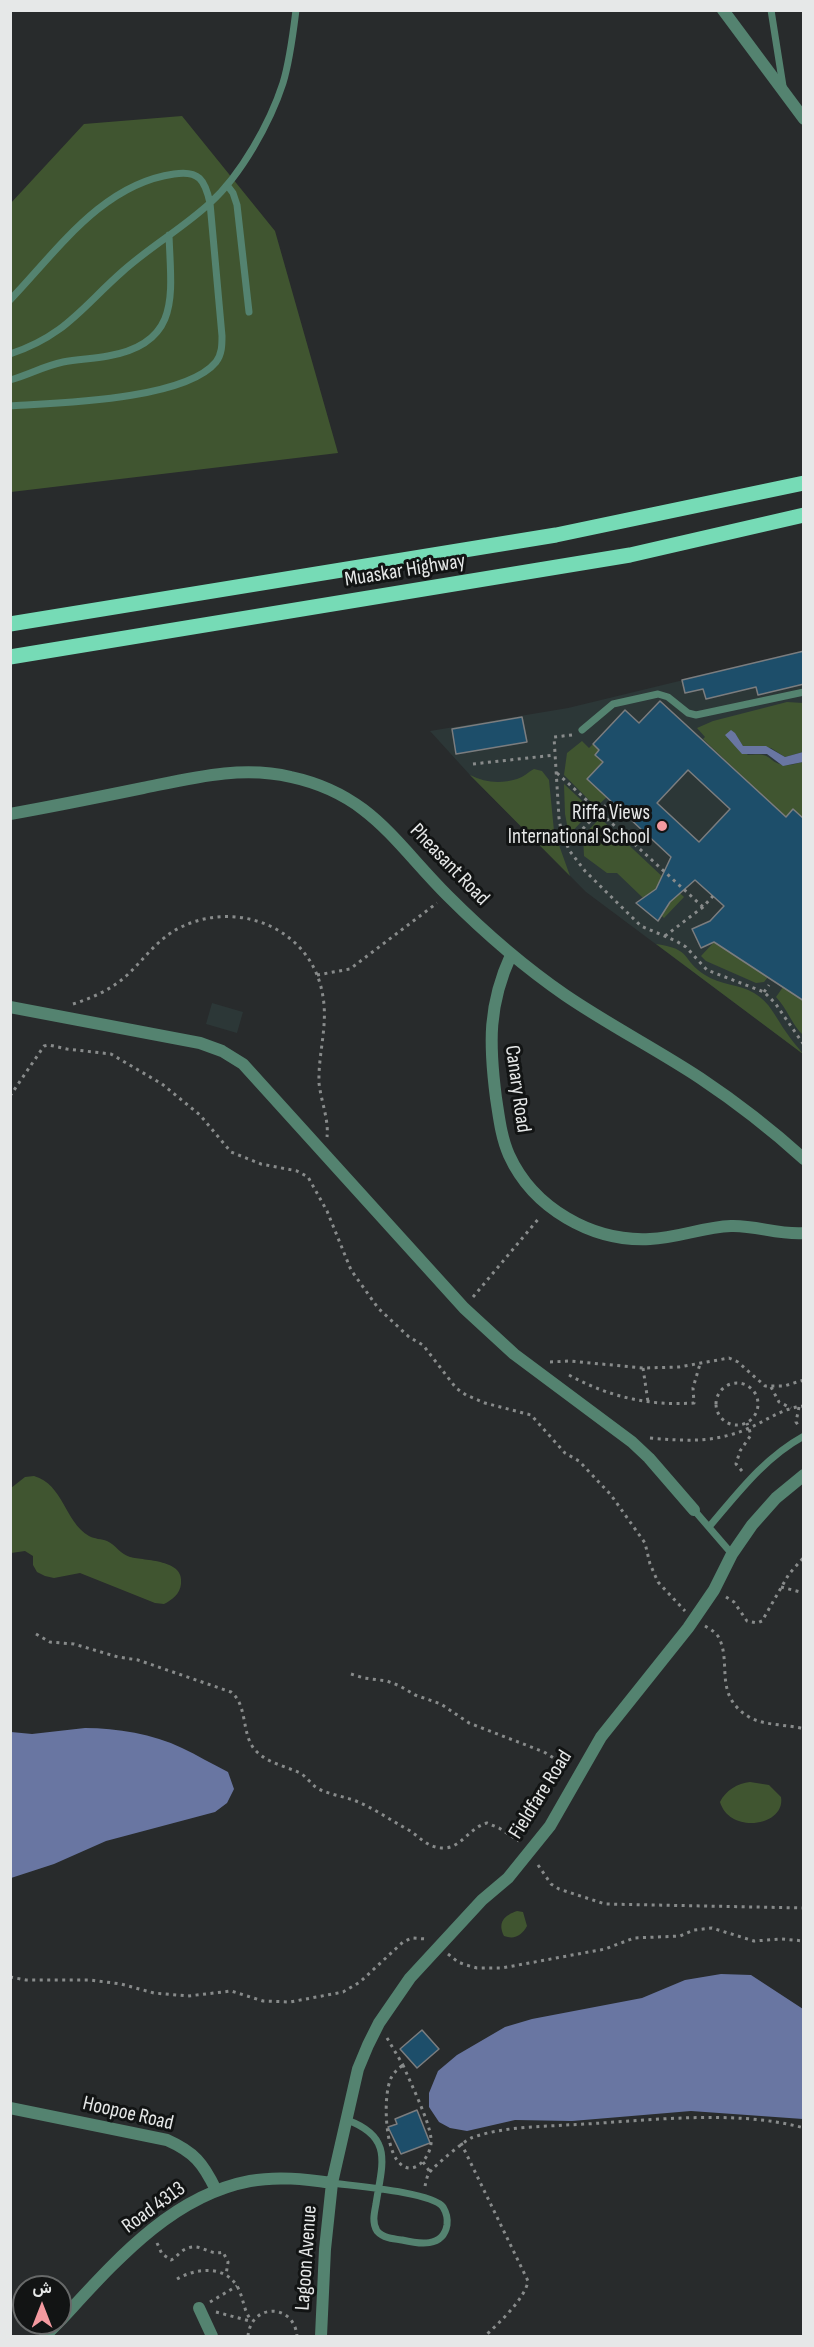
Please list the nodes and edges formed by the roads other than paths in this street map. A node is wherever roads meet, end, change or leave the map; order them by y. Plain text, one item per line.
1 (296, 10) edge
2 (723, 10) edge
3 (771, 10) edge
4 (783, 89) junction
5 (804, 119) edge
6 (227, 185) junction
7 (210, 203) junction
8 (169, 235) junction
9 (10, 300) edge
10 (249, 312) dead end
11 (10, 354) edge
12 (10, 380) edge
13 (10, 406) edge
14 (804, 483) edge
15 (804, 515) edge
16 (10, 624) edge
17 (10, 657) edge
18 (804, 692) edge
19 (582, 730) road end
20 (10, 814) edge
21 (511, 955) junction
22 (10, 1007) edge
23 (804, 1159) edge
24 (804, 1233) edge
25 (804, 1435) edge
26 (804, 1475) edge
27 (694, 1510) joint
28 (709, 1527) junction
29 (732, 1554) junction
30 (10, 2108) edge
31 (347, 2120) junction
32 (332, 2183) junction
33 (378, 2189) junction
34 (216, 2190) junction
35 (199, 2308) road end
36 (72, 2309) edge
37 (212, 2337) edge
38 (321, 2337) edge

1 - 6 lane
2 - 4 street
3 - 4 lane
4 - 5 street
6 - 7 lane
6 - 10 lane
7 - 8 lane
7 - 9 lane
7 - 13 lane
8 - 11 lane
8 - 12 lane
14 - 16 main road, Muaskar Highway
15 - 17 main road, Muaskar Highway
18 - 19 lane
20 - 21 street, Pheasant Road
21 - 23 street, Pheasant Road
21 - 24 street, Canary Road
22 - 27 street
25 - 28 lane
26 - 29 street, Fieldfare Road
27 - 28 lane
28 - 29 lane
29 - 31 street, Fieldfare Road
30 - 34 street, Hoopoe Road
31 - 32 street, Fieldfare Road
31 - 33 lane
32 - 33 lane
32 - 34 street, Road 4313
32 - 38 street, Lagoon Avenue
33 - 33 lane
34 - 36 street, Road 4313
35 - 37 street

